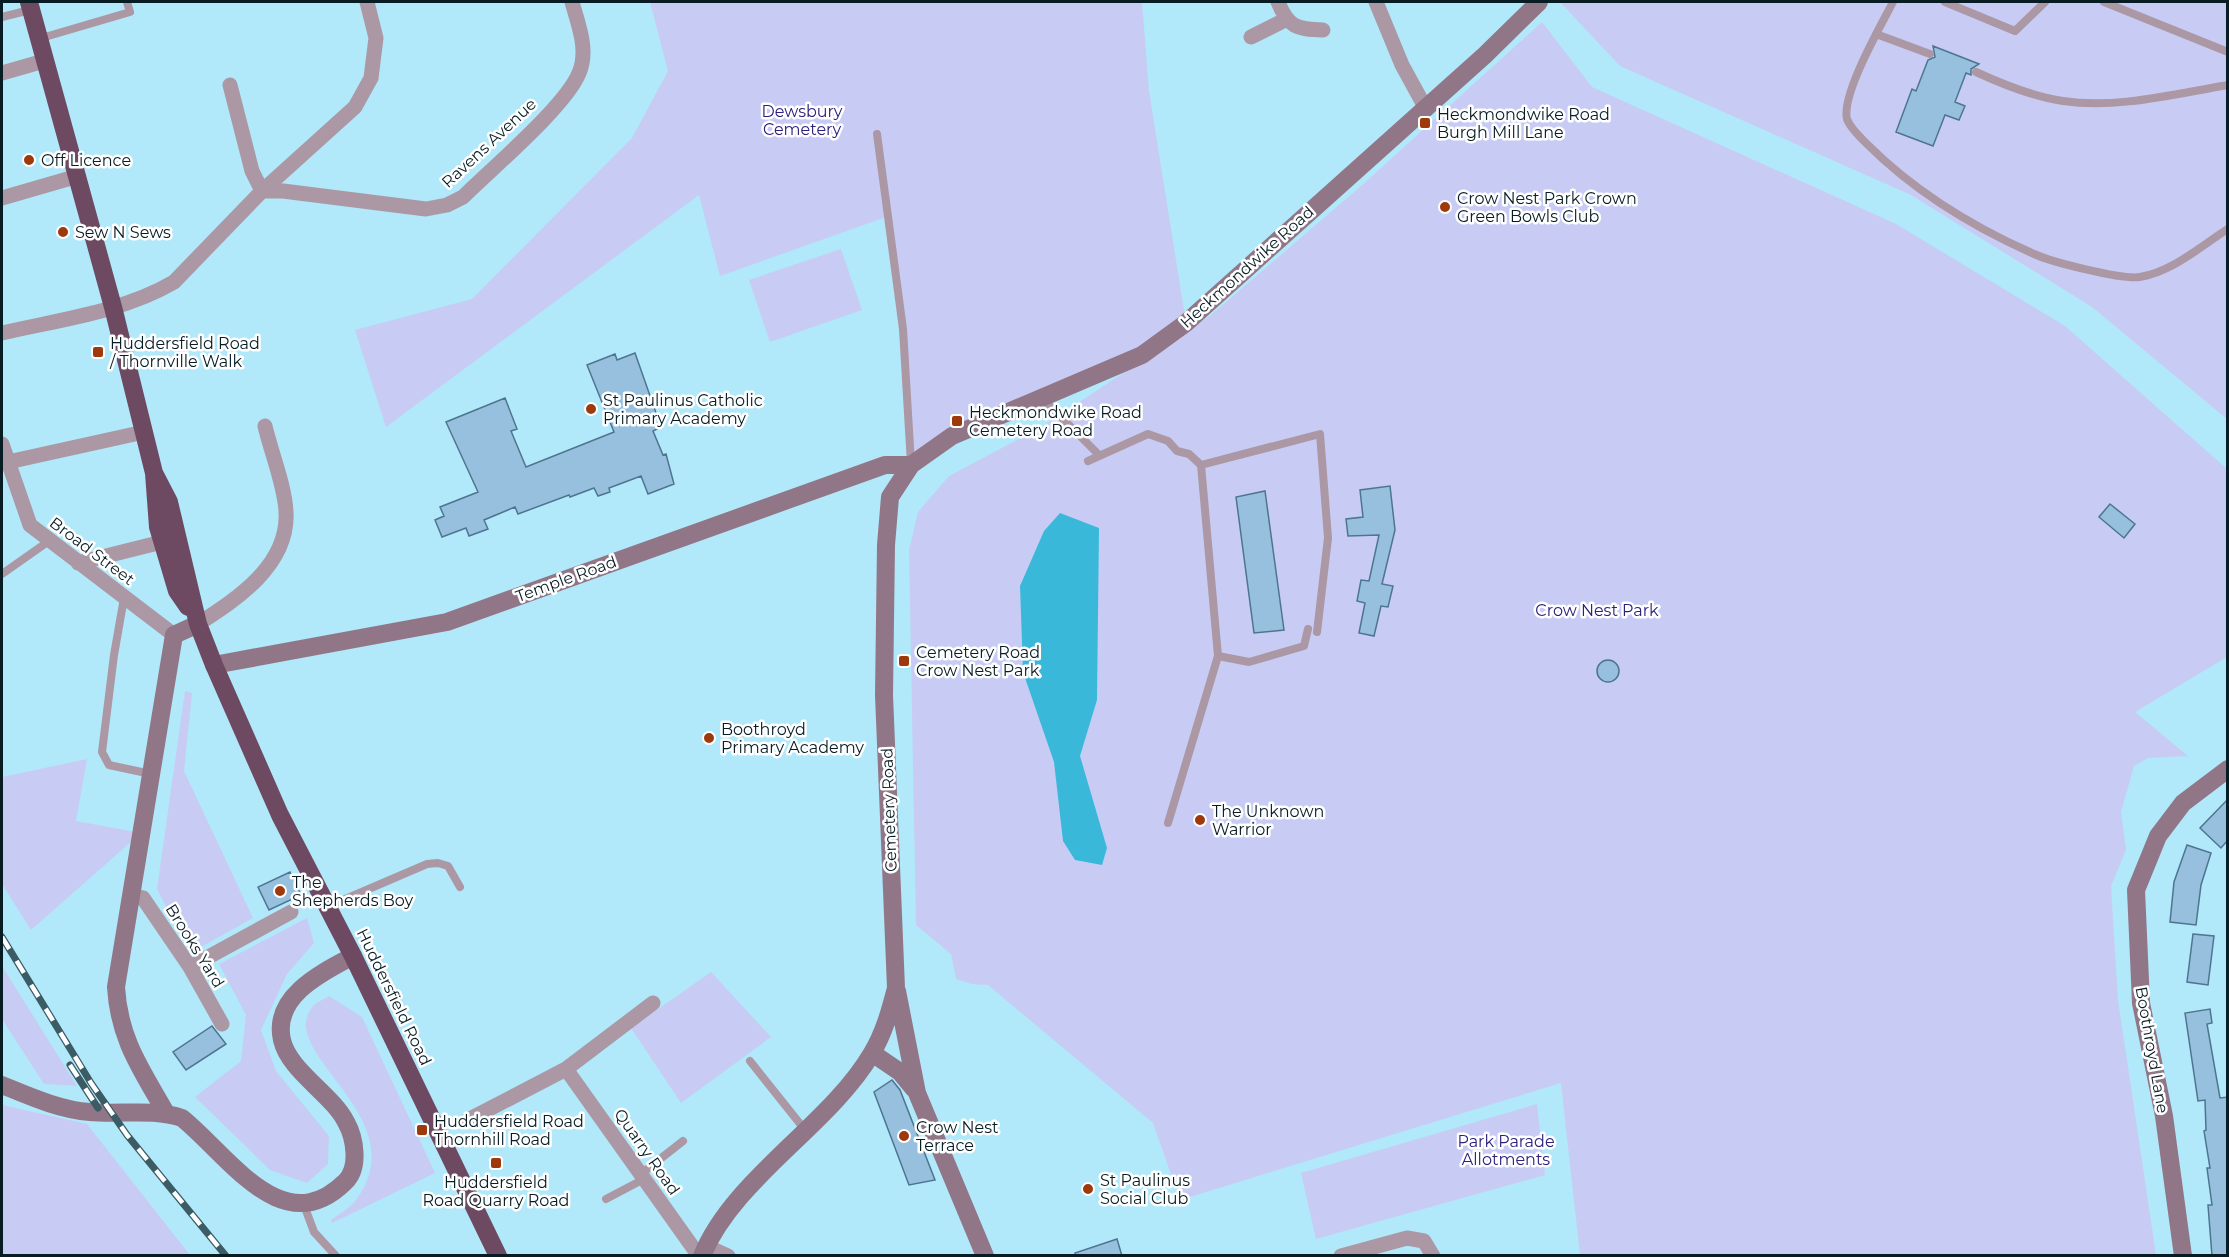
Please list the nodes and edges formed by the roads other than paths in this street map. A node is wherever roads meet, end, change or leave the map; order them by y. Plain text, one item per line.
1 (127, 2) edge
2 (367, 2) edge
3 (572, 2) edge
4 (1278, 2) edge
5 (1376, 2) edge
6 (1539, 2) edge
7 (1893, 2) edge
8 (1945, 2) edge
9 (2045, 2) edge
10 (2104, 2) edge
11 (30, 6) edge
12 (2, 17) edge
13 (1285, 20) junction
14 (1323, 30) dead end
15 (1876, 34) junction
16 (1251, 37) dead end
17 (38, 39) junction
18 (2228, 52) edge
19 (1930, 54) dead end
20 (44, 61) junction
21 (1976, 72) dead end
22 (2, 73) edge
23 (230, 85) dead end
24 (2228, 85) edge
25 (1425, 107) junction
26 (877, 134) dead end
27 (78, 176) junction
28 (262, 191) junction
29 (2, 198) edge
30 (2228, 229) edge
31 (112, 307) junction
32 (2, 333) edge
33 (1043, 398) junction
34 (265, 426) dead end
35 (144, 432) junction
36 (2, 444) edge
37 (1099, 455) junction
38 (1088, 461) dead end
39 (8, 462) junction
40 (911, 465) junction
41 (1201, 465) junction
42 (154, 473) junction
43 (49, 541) junction
44 (162, 542) junction
45 (78, 563) junction
46 (2, 574) edge
47 (124, 598) junction
48 (198, 624) junction
49 (1308, 629) dead end
50 (1317, 632) dead end
51 (174, 635) junction
52 (1218, 656) junction
53 (214, 665) junction
54 (2228, 769) edge
55 (151, 774) junction
56 (1168, 823) dead end
57 (460, 887) dead end
58 (131, 896) junction
59 (328, 907) junction
60 (291, 912) dead end
61 (353, 956) junction
62 (190, 967) junction
63 (896, 988) junction
64 (653, 1003) dead end
65 (222, 1024) dead end
66 (873, 1053) junction
67 (750, 1061) dead end
68 (566, 1069) junction
69 (2, 1085) edge
70 (917, 1093) junction
71 (166, 1113) junction
72 (468, 1120) dead end
73 (806, 1131) junction
74 (683, 1141) dead end
75 (643, 1177) junction
76 (606, 1199) dead end
77 (304, 1205) junction
78 (702, 1252) edge
79 (336, 1256) edge
80 (498, 1256) edge
81 (729, 1256) edge
82 (985, 1256) edge
83 (1341, 1256) edge
84 (1433, 1256) edge
85 (2183, 1256) edge

1 - 17 lane
2 - 28 street
3 - 28 street, Ravens Avenue
4 - 13 street
5 - 25 street
6 - 25 main road, Heckmondwike Road
7 - 15 lane
8 - 9 lane
10 - 18 lane
11 - 12 lane
11 - 17 highway, Huddersfield Road
13 - 14 street
13 - 16 street
15 - 19 lane
15 - 30 lane
17 - 20 highway, Huddersfield Road
20 - 22 street
20 - 27 highway, Huddersfield Road
21 - 24 lane
23 - 28 street
25 - 33 main road, Heckmondwike Road
26 - 40 lane
27 - 29 street
27 - 31 highway, Huddersfield Road
28 - 31 street
31 - 32 street
31 - 35 highway, Huddersfield Road
33 - 37 lane
33 - 40 main road, Heckmondwike Road
34 - 48 street
35 - 39 street
35 - 42 highway, Huddersfield Road
36 - 39 street, Broad Street
37 - 38 lane
37 - 41 lane
39 - 43 street, Broad Street
40 - 53 main road, Temple Road
40 - 63 main road, Cemetery Road
41 - 50 lane
41 - 52 lane
42 - 44 highway, Huddersfield Road
42 - 48 highway, Huddersfield Road
43 - 45 street, Broad Street
43 - 46 lane
44 - 45 street
44 - 48 highway, Huddersfield Road
45 - 47 street, Broad Street
47 - 51 street, Broad Street
47 - 55 lane
48 - 51 main road
48 - 53 highway, Huddersfield Road
49 - 52 lane
51 - 55 main road
52 - 56 lane
53 - 59 highway, Huddersfield Road
54 - 85 main road, Boothroyd Lane
55 - 58 main road
57 - 59 lane
58 - 62 street, Brooks Yard
58 - 71 main road
59 - 61 highway, Huddersfield Road
60 - 62 street
61 - 77 main road
61 - 80 highway, Huddersfield Road
62 - 65 street, Brooks Yard
63 - 66 main road, Cemetery Road
63 - 70 main road
64 - 68 street
66 - 70 main road
66 - 73 main road, Cemetery Road
67 - 73 lane
68 - 72 street
68 - 75 street, Quarry Road
69 - 71 main road
70 - 82 main road
71 - 77 main road
73 - 78 main road, Cemetery Road
74 - 75 lane
75 - 76 lane
75 - 78 street, Quarry Road
77 - 79 lane
78 - 81 street
83 - 84 street

